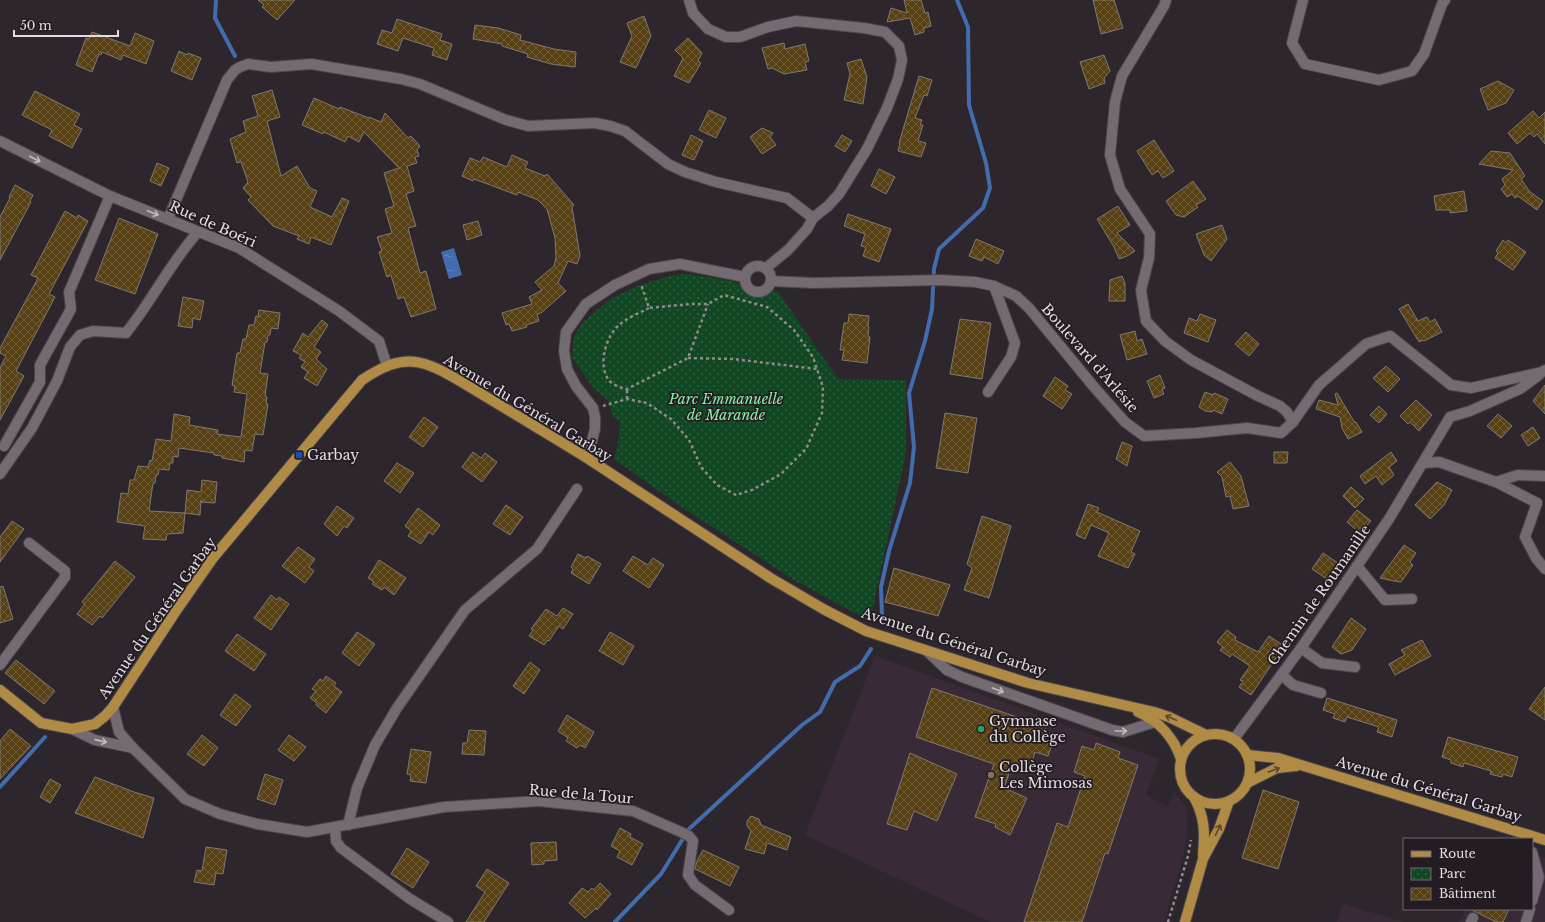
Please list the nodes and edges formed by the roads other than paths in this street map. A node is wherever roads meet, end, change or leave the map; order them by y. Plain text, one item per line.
1 (689, 0) edge
2 (1166, 0) edge
3 (1302, 0) edge
4 (1445, 0) edge
5 (0, 141) edge
6 (110, 196) junction
7 (814, 218) junction
8 (168, 219) junction
9 (198, 232) junction
10 (766, 268) junction
11 (745, 277) junction
12 (771, 281) junction
13 (994, 286) junction
14 (387, 366) junction
15 (1544, 371) edge
16 (988, 392) dead end
17 (1293, 422) junction
18 (4, 446) dead end
19 (584, 456) junction
20 (1423, 463) junction
21 (0, 474) edge
22 (1545, 476) edge
23 (1496, 482) junction
24 (577, 489) dead end
25 (1541, 502) edge
26 (29, 543) dead end
27 (1357, 566) junction
28 (1545, 569) edge
29 (1412, 599) dead end
30 (1301, 648) junction
31 (927, 651) junction
32 (0, 666) edge
33 (1356, 667) dead end
34 (1282, 675) junction
35 (0, 690) edge
36 (1321, 693) dead end
37 (1126, 706) junction
38 (113, 707) junction
39 (1155, 722) junction
40 (72, 729) junction
41 (1206, 735) junction
42 (1234, 739) junction
43 (133, 748) junction
44 (1247, 754) junction
45 (1181, 759) junction
46 (1304, 766) junction
47 (1247, 783) junction
48 (1194, 797) junction
49 (1229, 801) junction
50 (348, 825) junction
51 (335, 827) junction
52 (1528, 837) edge
53 (1545, 840) edge
54 (1533, 854) edge
55 (1203, 859) junction
56 (1542, 875) edge
57 (1533, 898) edge
58 (729, 910) dead end
59 (1530, 910) edge
60 (448, 922) edge
61 (1185, 922) edge
62 (1526, 922) edge

1 - 7 street
2 - 17 street
3 - 4 street
5 -> 6 street, Rue de Boéri
6 -> 8 street, Rue de Boéri
6 - 18 street
7 - 8 street
7 - 10 street
8 - 9 street, Rue de Boéri
9 - 14 street, Rue de Boéri
9 - 21 street
10 - 11 street
10 - 12 street
11 - 12 street
11 - 19 street
12 - 13 street, Boulevard d'Arlésie
13 - 16 street
13 - 17 street, Boulevard d'Arlésie
14 - 19 main road, Avenue du Général Garbay
14 - 38 main road, Avenue du Général Garbay
15 - 17 street
15 - 20 street, Chemin de Roumanille
19 - 31 main road, Avenue du Général Garbay
20 - 23 street
20 - 27 street, Chemin de Roumanille
22 - 23 street
23 - 25 street
24 - 50 street
25 - 28 street
26 - 32 street
27 - 29 street
27 - 30 street, Chemin de Roumanille
30 - 33 street
30 - 34 street, Chemin de Roumanille
31 - 37 main road, Avenue du Général Garbay
31 -> 39 street
34 - 36 street
34 - 42 street, Chemin de Roumanille
35 - 40 main road, Avenue du Général Garbay
37 - 39 main road, Avenue du Général Garbay
41 -> 37 main road, Avenue du Général Garbay
38 - 40 main road, Avenue du Général Garbay
38 - 43 street, Rue de la Tour
39 - 45 main road, Avenue du Général Garbay
40 -> 43 street
41 - 42 main road
41 - 45 main road
42 - 44 main road
43 - 51 street, Rue de la Tour
44 - 46 main road, Avenue du Général Garbay
44 - 47 main road
45 - 48 main road
47 -> 46 main road, Avenue du Général Garbay
46 - 52 main road, Avenue du Général Garbay
47 - 49 main road
48 - 49 main road
48 - 55 main road
55 -> 49 main road
50 - 51 street, Rue de la Tour
50 - 58 street, Rue de la Tour
51 - 60 street
52 - 53 main road, Avenue du Général Garbay
54 - 56 street
55 - 61 main road
56 - 57 street
59 - 62 street

